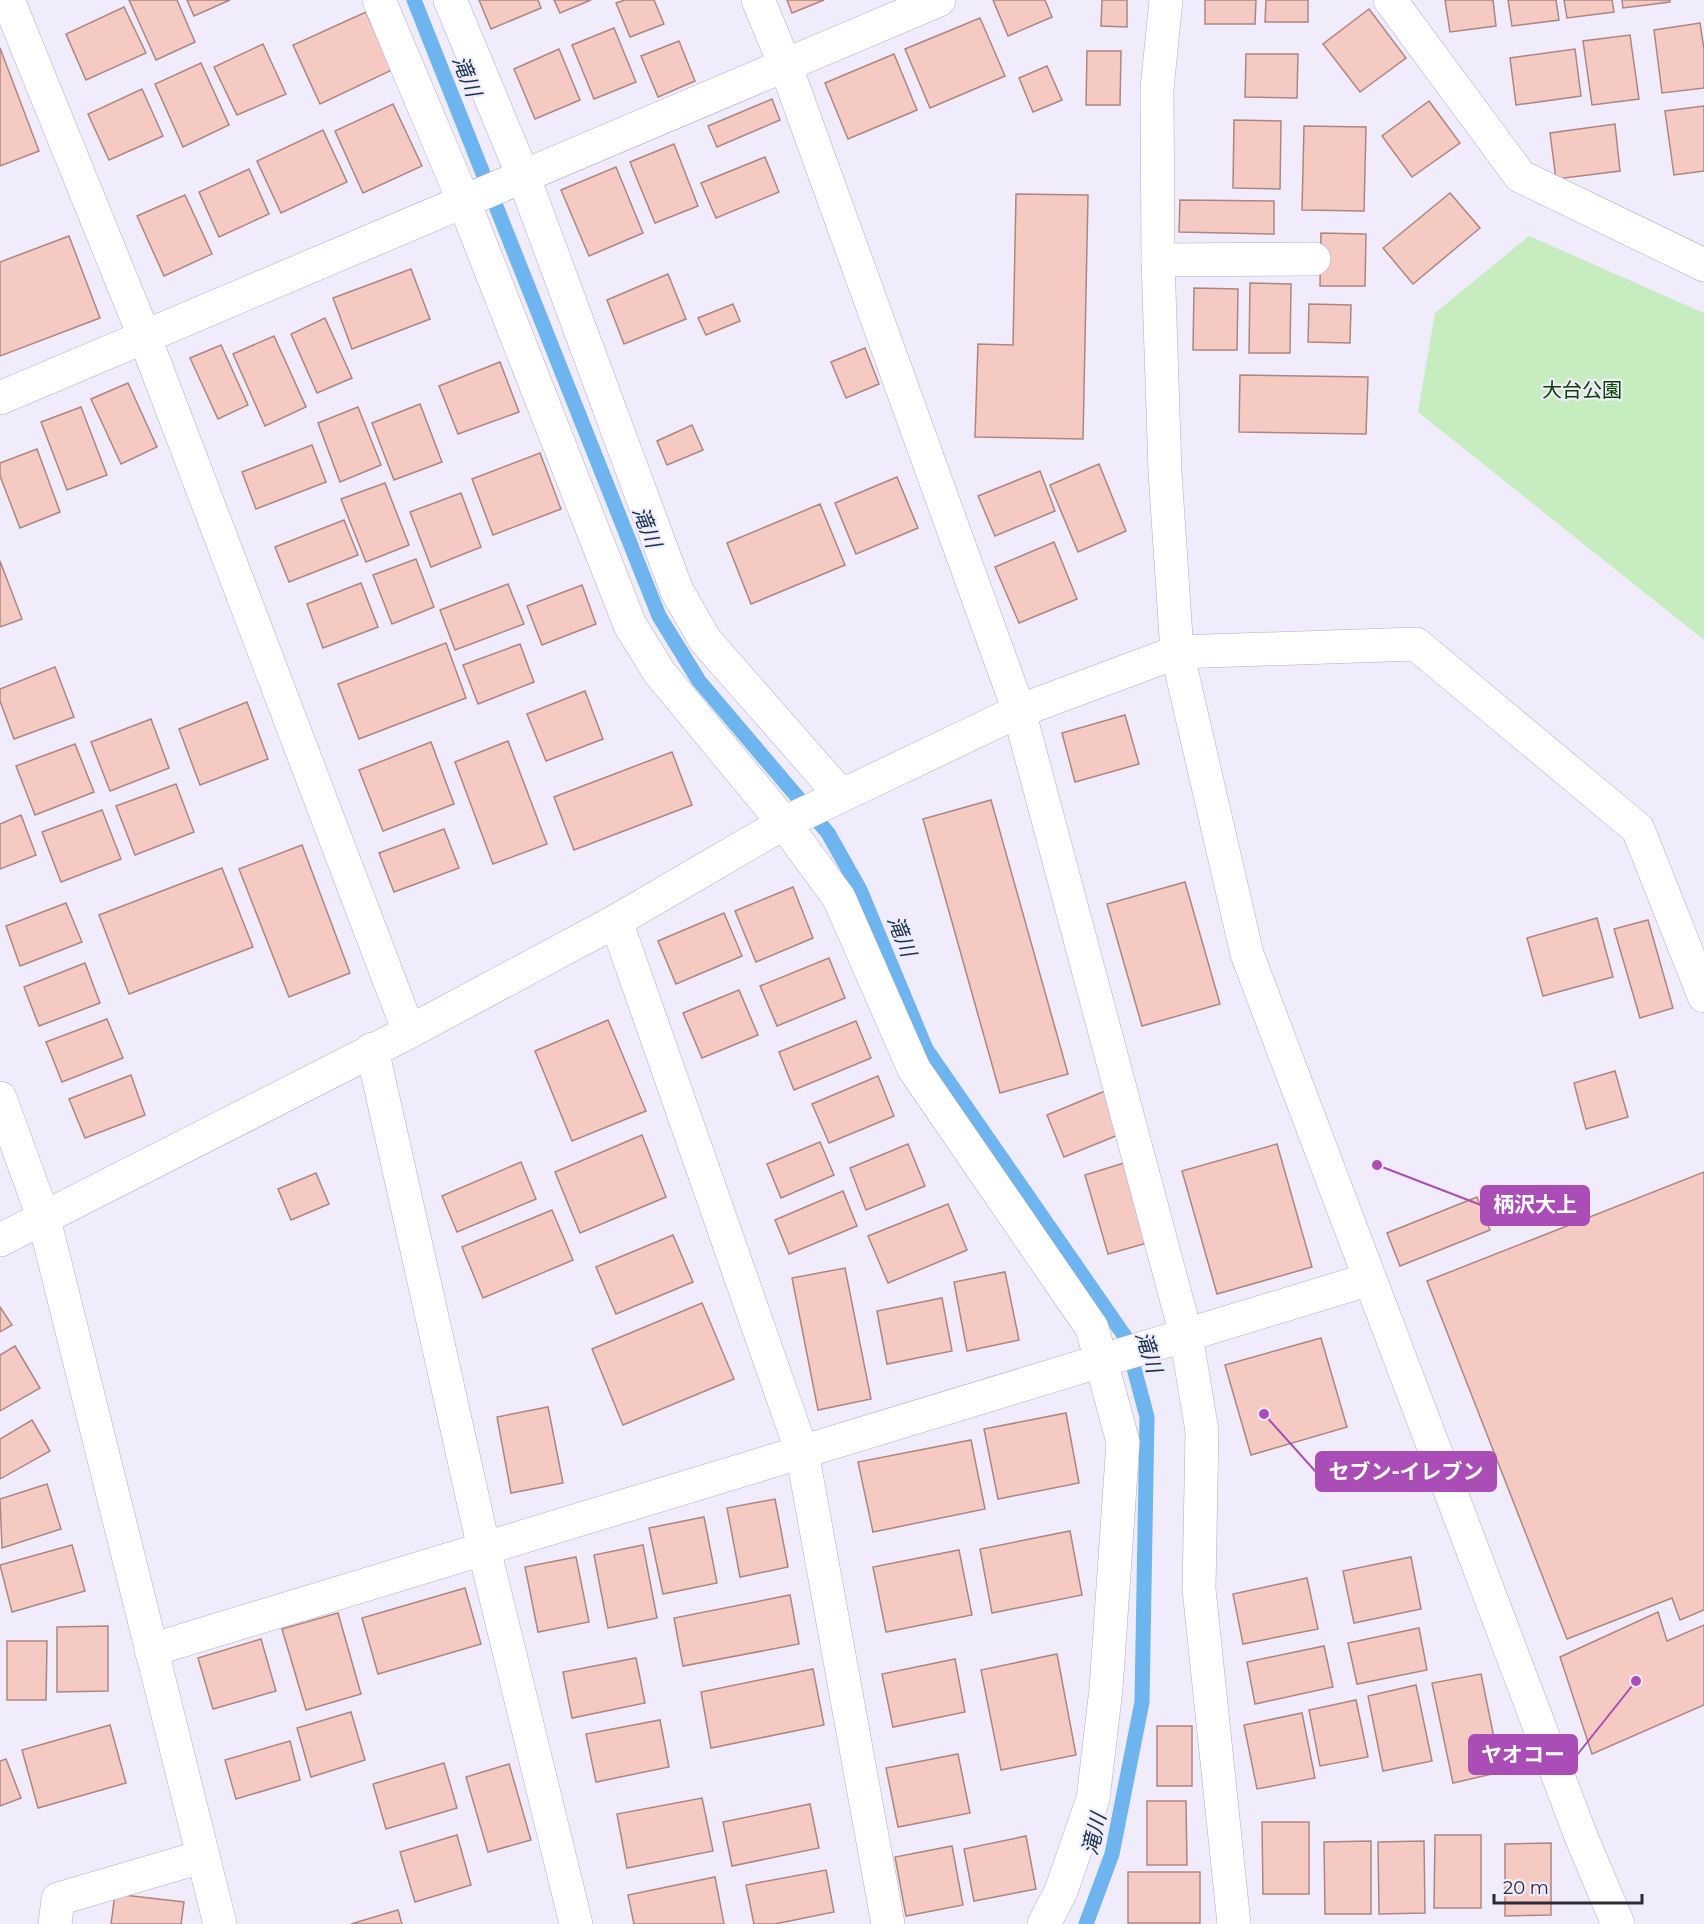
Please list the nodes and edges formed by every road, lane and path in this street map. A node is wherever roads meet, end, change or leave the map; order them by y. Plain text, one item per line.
1 (8, 0) edge
2 (379, 0) edge
3 (450, 0) edge
4 (758, 0) edge
5 (939, 0) edge
6 (1166, 0) edge
7 (1390, 0) edge
8 (786, 67) junction
9 (524, 178) junction
10 (464, 202) junction
11 (1314, 259) dead end
12 (1158, 260) junction
13 (1704, 265) edge
14 (145, 338) junction
15 (0, 398) edge
16 (1177, 652) junction
17 (1019, 711) junction
18 (840, 794) junction
19 (784, 823) junction
20 (616, 921) junction
21 (1704, 996) edge
22 (409, 1032) junction
23 (372, 1049) junction
24 (0, 1098) edge
25 (44, 1219) junction
26 (0, 1240) edge
27 (1370, 1279) junction
28 (1186, 1335) junction
29 (1100, 1361) junction
30 (802, 1452) junction
31 (484, 1549) junction
32 (151, 1650) junction
33 (201, 1857) junction
34 (55, 1924) edge
35 (220, 1924) edge
36 (576, 1924) edge
37 (888, 1924) edge
38 (1044, 1924) edge
39 (1234, 1924) edge
40 (1618, 1924) edge

1 - 14 street
2 - 10 street
3 - 9 street
4 - 8 street
5 - 8 street
6 - 12 street
7 - 13 street
8 - 9 street
8 - 17 street
9 - 10 street
9 - 18 street
10 - 14 street
10 - 19 street
11 - 12 street
12 - 16 street
14 - 15 street
14 - 22 street
16 - 17 street
16 - 21 street
16 - 27 street
17 - 18 street
17 - 28 street
18 - 19 street
19 - 20 street
19 - 29 street
20 - 22 street
20 - 30 street
22 - 23 street
23 - 25 street
23 - 31 street
24 - 25 street
25 - 26 street
25 - 32 street
27 - 28 street
27 - 40 street
28 - 29 street
28 - 39 street
29 - 30 street
29 - 38 street
30 - 31 street
30 - 37 street
31 - 32 street
31 - 36 street
32 - 33 street
33 - 34 street
33 - 35 street

